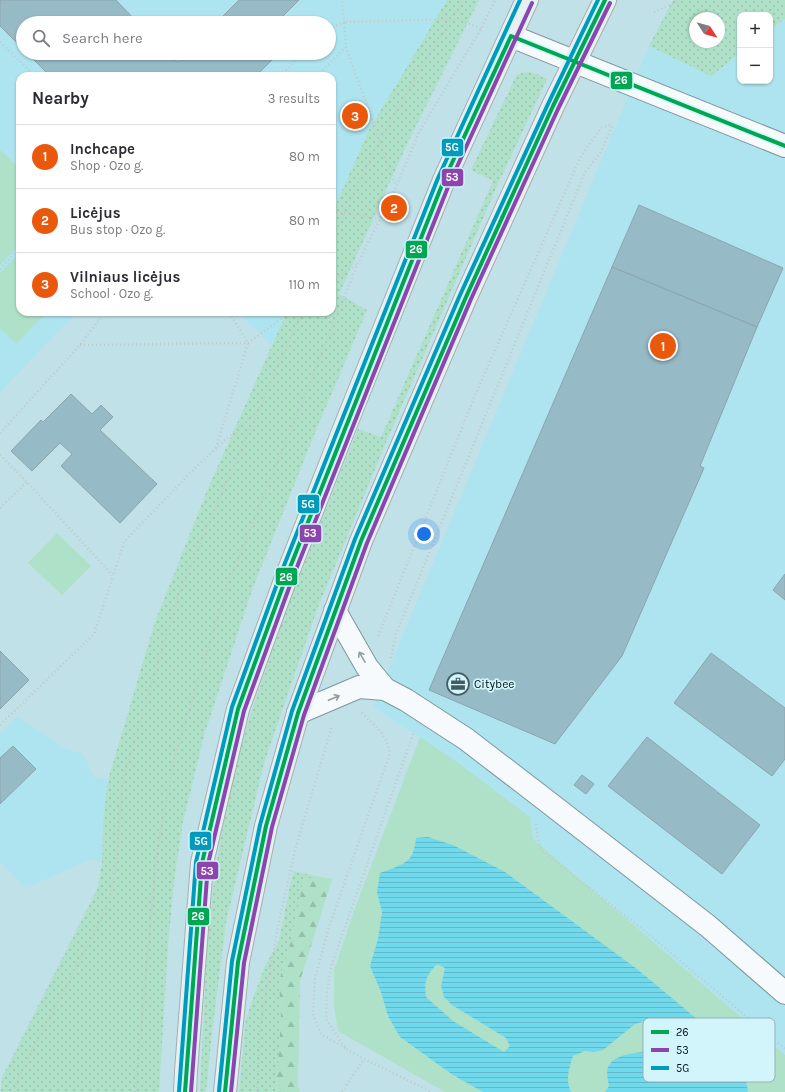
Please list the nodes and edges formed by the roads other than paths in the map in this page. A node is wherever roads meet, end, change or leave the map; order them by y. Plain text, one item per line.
1 (527, 0) edge
2 (605, 0) edge
3 (511, 36) junction
4 (574, 62) junction
5 (785, 146) edge
6 (335, 611) junction
7 (385, 689) junction
8 (298, 713) junction
9 (785, 993) edge
10 (185, 1092) edge
11 (225, 1092) edge

1 - 3 main road
2 - 4 main road
3 - 4 street
3 - 10 main road
4 - 5 street
4 - 6 main road
7 -> 6 street
6 - 8 main road
8 -> 7 street
7 - 9 street
8 - 11 main road

